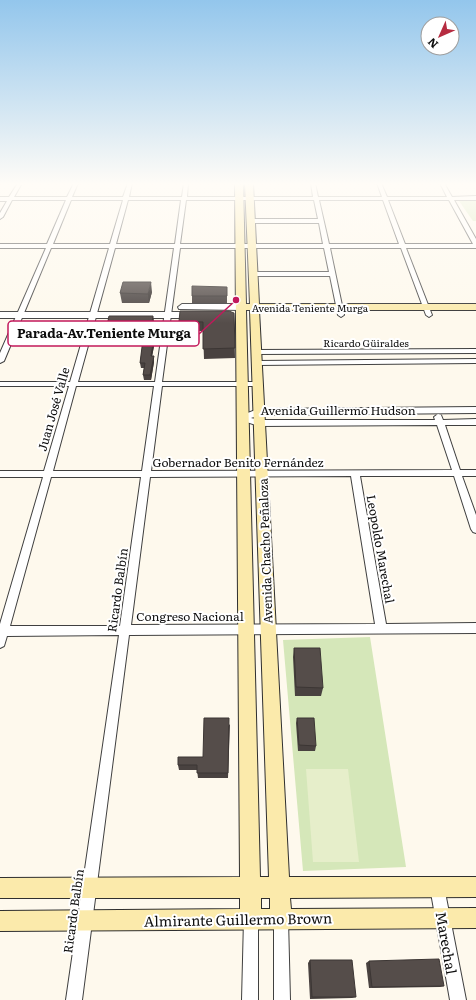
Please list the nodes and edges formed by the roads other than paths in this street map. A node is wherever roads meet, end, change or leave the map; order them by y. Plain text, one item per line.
1 (56, 230) edge
2 (117, 230) edge
3 (179, 230) edge
4 (240, 230) edge
5 (251, 230) edge
6 (323, 230) edge
7 (397, 230) edge
8 (468, 230) edge
9 (476, 245) edge
10 (0, 246) edge
11 (49, 246) junction
12 (112, 246) junction
13 (177, 246) junction
14 (240, 246) junction
15 (252, 246) junction
16 (326, 246) junction
17 (403, 246) junction
18 (253, 274) junction
19 (332, 274) junction
20 (476, 307) edge
21 (0, 308) edge
22 (21, 311) junction
23 (94, 311) junction
24 (168, 311) junction
25 (248, 311) junction
26 (340, 311) junction
27 (428, 311) junction
28 (0, 315) edge
29 (476, 315) edge
30 (476, 351) edge
31 (344, 352) junction
32 (415, 352) junction
33 (256, 357) junction
34 (0, 361) edge
35 (476, 361) edge
36 (345, 362) junction
37 (419, 362) junction
38 (0, 384) edge
39 (74, 384) junction
40 (159, 384) junction
41 (242, 384) junction
42 (257, 384) junction
43 (476, 410) edge
44 (435, 411) junction
45 (259, 417) junction
46 (243, 418) junction
47 (440, 422) junction
48 (476, 422) edge
49 (355, 473) junction
50 (457, 473) junction
51 (476, 473) edge
52 (0, 474) edge
53 (48, 474) junction
54 (146, 474) junction
55 (244, 474) junction
56 (262, 474) junction
57 (476, 529) edge
58 (381, 628) junction
59 (476, 628) edge
60 (247, 629) junction
61 (268, 629) junction
62 (125, 630) junction
63 (2, 631) edge
64 (0, 643) edge
65 (90, 887) junction
66 (251, 887) junction
67 (279, 887) junction
68 (437, 887) junction
69 (476, 887) edge
70 (0, 888) edge
71 (443, 918) junction
72 (476, 918) edge
73 (251, 919) junction
74 (281, 919) junction
75 (0, 921) edge
76 (85, 921) junction
77 (74, 1000) edge
78 (250, 1000) edge
79 (282, 1000) edge
80 (458, 1000) edge

1 - 11 street
2 - 12 street, Juan José Valle
3 - 13 street, Ricardo Balbín
4 - 14 main road, Avenida Chacho Peñaloza
5 - 15 main road, Avenida Chacho Peñaloza
6 - 16 street
7 - 17 street
8 - 9 street
9 - 17 street
10 - 11 street
11 - 12 street
11 - 22 street
12 - 13 street
12 - 23 street, Juan José Valle
13 - 14 street
13 - 24 street, Ricardo Balbín
14 - 15 street
14 - 25 main road, Avenida Chacho Peñaloza
15 - 16 street
15 - 18 main road, Avenida Chacho Peñaloza
16 - 17 street
16 - 19 street
17 - 27 street
18 - 19 street
18 - 25 main road, Avenida Chacho Peñaloza
19 - 26 street
20 - 27 main road, Avenida Teniente Murga
21 - 22 street, Avenida Teniente Murga
22 - 23 street, Avenida Teniente Murga
22 - 28 street, Avenida Teniente Murga
22 - 34 street
23 - 24 street, Avenida Teniente Murga
23 - 39 street, Juan José Valle
24 - 25 street, Avenida Teniente Murga
24 - 40 street, Ricardo Balbín
25 - 26 main road, Avenida Teniente Murga
25 - 33 main road, Avenida Chacho Peñaloza
25 - 41 main road, Avenida Chacho Peñaloza
26 - 27 main road, Avenida Teniente Murga
27 - 29 main road, Avenida Teniente Murga
30 - 32 street, Ricardo Güiraldes
31 - 32 street, Ricardo Güiraldes
31 - 33 street, Ricardo Güiraldes
31 - 36 street
32 - 37 street
33 - 36 street, Ricardo Güiraldes
33 - 42 main road, Avenida Chacho Peñaloza
35 - 37 street, Ricardo Güiraldes
36 - 37 street, Ricardo Güiraldes
38 - 39 street
39 - 40 street
39 - 53 street, Juan José Valle
40 - 41 street
40 - 54 street, Ricardo Balbín
41 - 42 street
41 - 46 main road, Avenida Chacho Peñaloza
42 - 45 main road, Avenida Chacho Peñaloza
43 - 44 street, Avenida Guillermo Hudson
44 - 45 street, Avenida Guillermo Hudson
44 - 47 street
45 - 46 street, Avenida Guillermo Hudson
45 - 47 street, Avenida Guillermo Hudson
45 - 56 main road, Avenida Chacho Peñaloza
46 - 55 main road, Avenida Chacho Peñaloza
47 - 48 street, Avenida Guillermo Hudson
47 - 50 street
49 - 50 street, Gobernador Benito Fernández
49 - 56 street, Gobernador Benito Fernández
49 - 58 street, Leopoldo Marechal
50 - 51 street, Gobernador Benito Fernández
50 - 57 street
52 - 53 street, Gobernador Benito Fernández
53 - 54 street, Gobernador Benito Fernández
53 - 63 street, Juan José Valle
54 - 55 street, Gobernador Benito Fernández
54 - 62 street, Ricardo Balbín
55 - 56 street, Gobernador Benito Fernández
55 - 60 main road, Avenida Chacho Peñaloza
56 - 61 main road, Avenida Chacho Peñaloza
58 - 59 street, Congreso Nacional
58 - 61 street, Congreso Nacional
60 - 61 street, Congreso Nacional
60 - 62 street, Congreso Nacional
60 - 66 main road, Avenida Chacho Peñaloza
61 - 67 main road, Avenida Chacho Peñaloza
62 - 63 street, Congreso Nacional
62 - 65 street, Ricardo Balbín
63 - 64 street, Juan José Valle
65 - 66 main road
65 - 70 main road
65 - 76 street, Ricardo Balbín
66 - 67 main road
66 - 73 main road, Avenida Chacho Peñaloza
67 - 68 main road
67 - 74 main road, Avenida Chacho Peñaloza
68 - 69 main road
68 - 71 street, Marechal
71 - 72 main road, Almirante Guillermo Brown
71 - 74 main road, Almirante Guillermo Brown
71 - 80 street, Marechal
73 - 74 main road, Almirante Guillermo Brown
73 - 76 main road, Almirante Guillermo Brown
73 - 78 street
74 - 79 street
75 - 76 main road, Almirante Guillermo Brown
76 - 77 street, Ricardo Balbín

